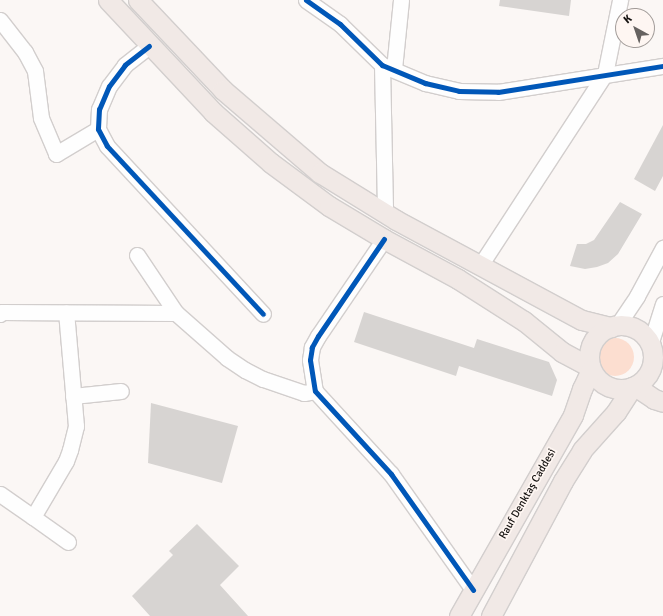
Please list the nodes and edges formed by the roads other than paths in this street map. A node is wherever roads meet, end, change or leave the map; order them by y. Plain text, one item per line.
1 (108, 0) edge
2 (138, 0) edge
3 (306, 0) edge
4 (401, 0) edge
5 (620, 0) edge
6 (0, 20) edge
7 (150, 46) junction
8 (663, 66) edge
9 (388, 67) junction
10 (605, 74) junction
11 (98, 129) junction
12 (386, 214) junction
13 (384, 239) junction
14 (663, 248) edge
15 (137, 255) dead end
16 (485, 258) dead end
17 (663, 304) edge
18 (0, 308) edge
19 (66, 312) junction
20 (0, 313) edge
21 (176, 313) junction
22 (263, 314) dead end
23 (614, 326) junction
24 (655, 352) edge
25 (591, 368) junction
26 (633, 387) junction
27 (122, 391) dead end
28 (315, 391) junction
29 (72, 396) junction
30 (663, 402) edge
31 (0, 494) edge
32 (33, 517) junction
33 (68, 542) dead end
34 (473, 590) junction
35 (459, 616) edge
36 (491, 616) edge

1 - 7 main road
2 - 12 main road
3 - 9 street
4 - 9 street
5 - 10 street
6 - 11 street
7 - 11 street
7 - 13 main road
8 - 10 street
9 - 10 street
9 - 12 street
10 - 16 street
11 - 22 street
12 - 23 main road
13 - 25 main road
13 - 28 street
14 - 23 street
15 - 21 street
17 - 24 street
18 - 20 street
19 - 20 street
19 - 21 street
19 - 29 street
21 - 28 street
23 - 24 main road
23 - 25 main road
24 - 26 main road
25 - 26 main road
25 - 34 main road, Rauf Denktaş Caddesi
26 - 30 main road
26 - 36 main road
27 - 29 street
28 - 34 street
29 - 32 street
31 - 32 street
32 - 33 street
34 - 35 main road, Rauf Denktaş Caddesi

